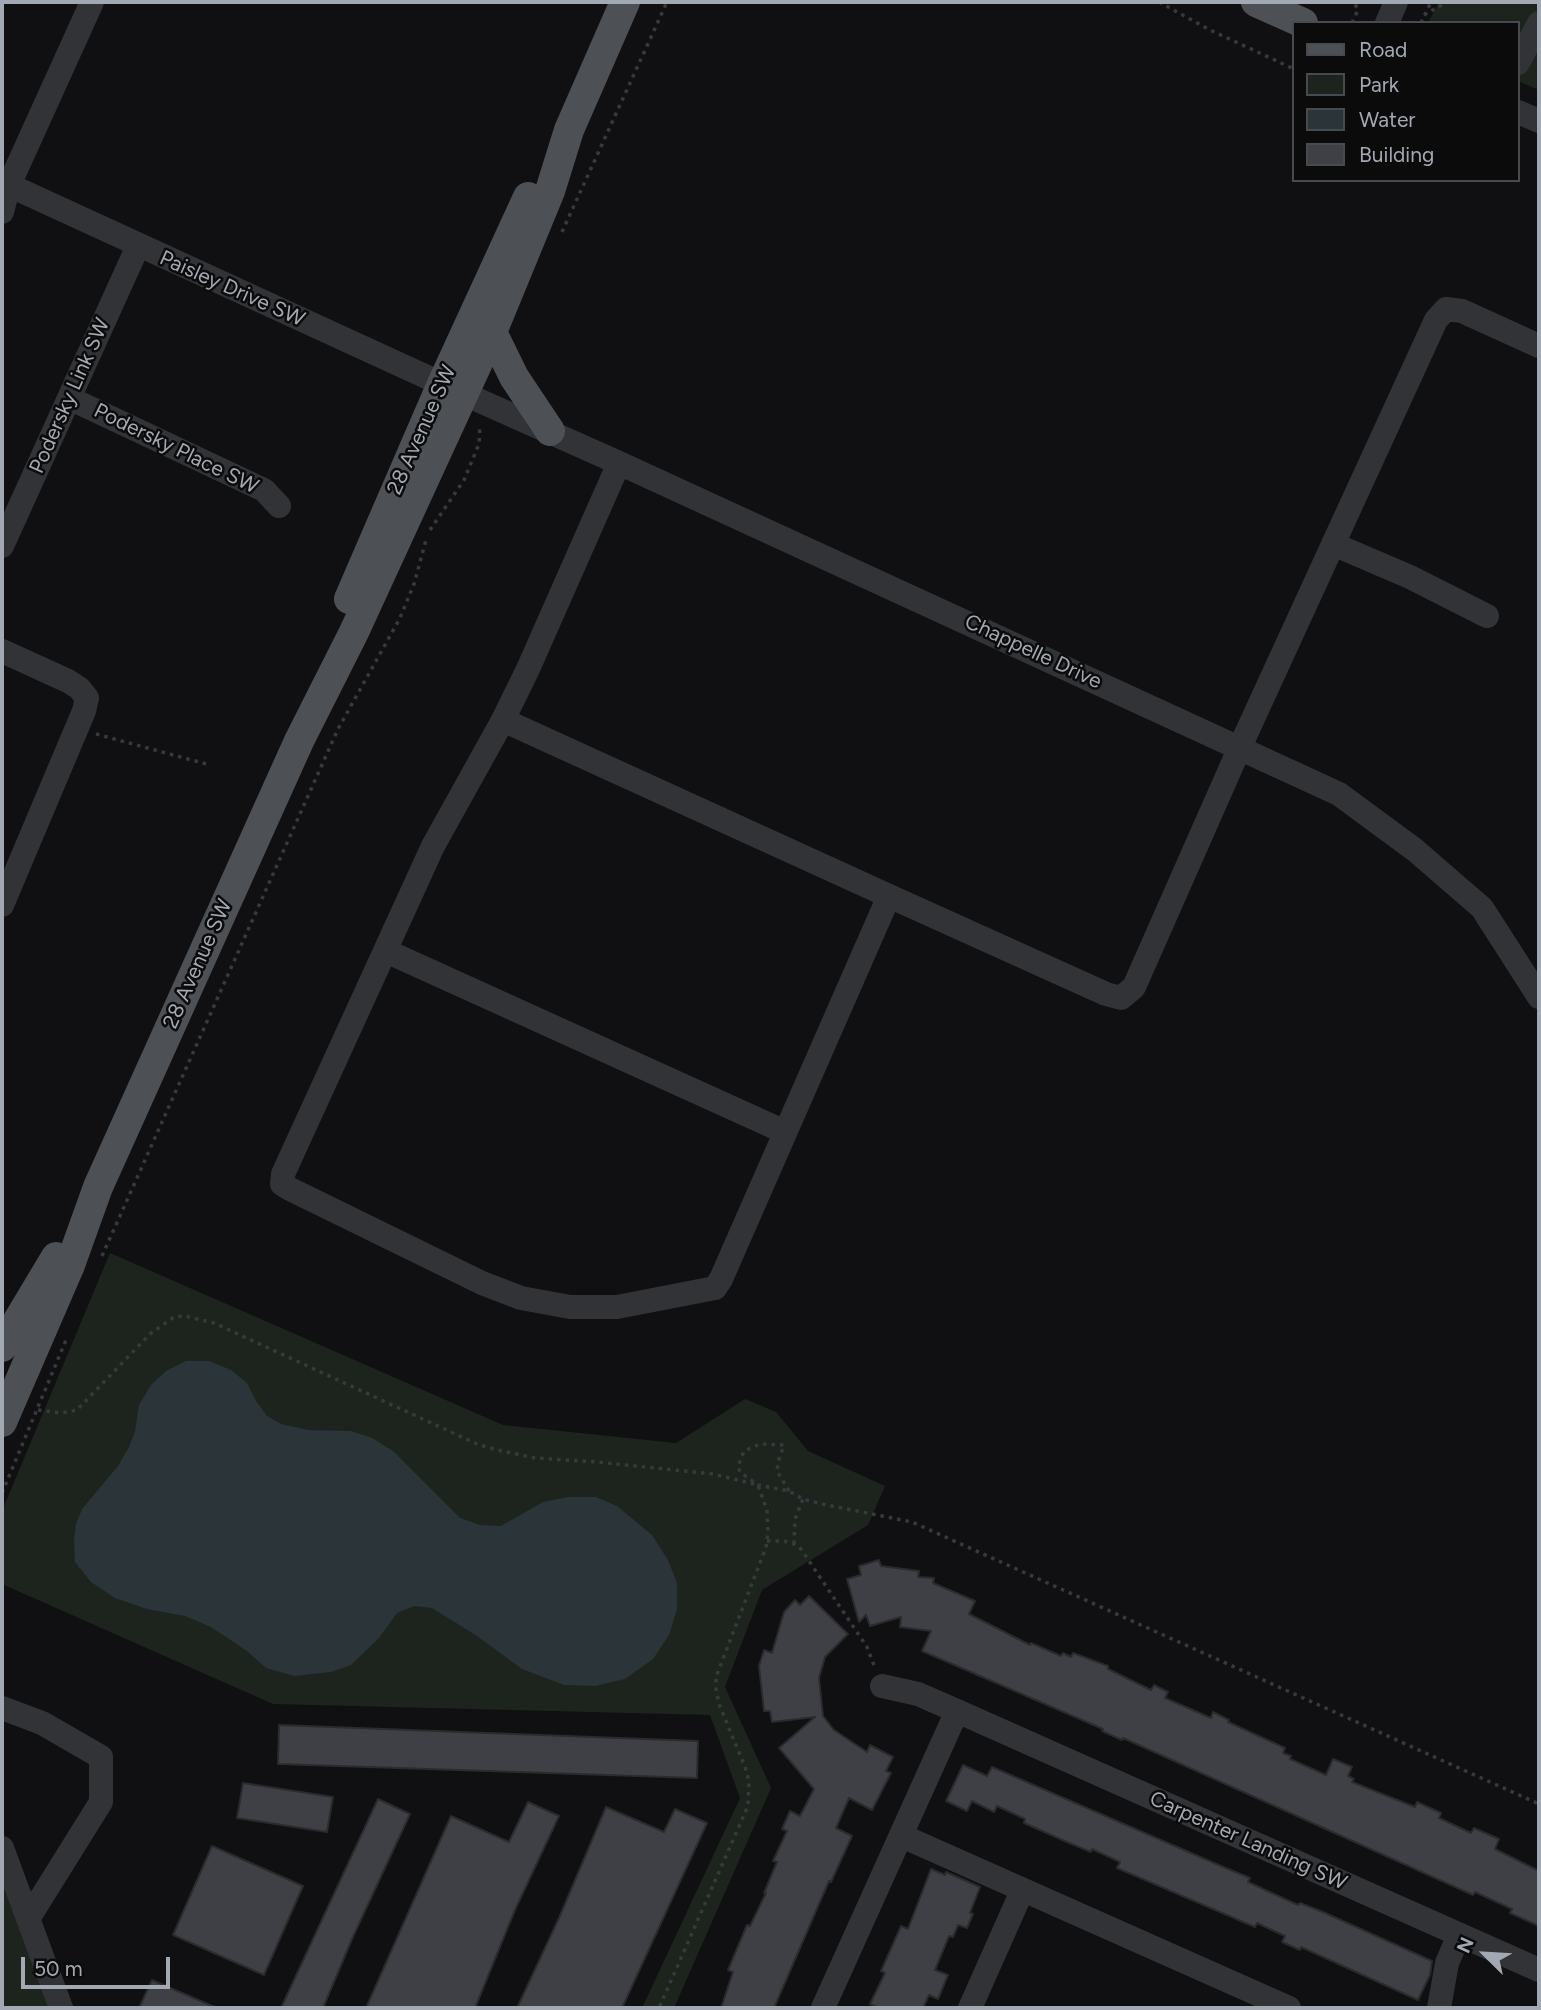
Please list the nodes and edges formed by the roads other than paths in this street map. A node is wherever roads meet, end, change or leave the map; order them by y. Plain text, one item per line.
1 (92, 2) edge
2 (625, 2) edge
3 (1256, 2) edge
4 (1396, 2) edge
5 (1299, 21) edge
6 (1388, 21) edge
7 (1539, 23) edge
8 (1520, 59) edge
9 (1520, 113) edge
10 (1539, 121) edge
11 (569, 130) junction
12 (5, 184) edge
13 (2, 212) edge
14 (138, 246) junction
15 (492, 332) junction
16 (1539, 346) edge
17 (453, 389) junction
18 (69, 398) junction
19 (550, 432) junction
20 (619, 463) junction
21 (279, 506) dead end
22 (1333, 544) junction
23 (2, 546) edge
24 (1487, 616) dead end
25 (2, 651) edge
26 (503, 720) junction
27 (1240, 747) junction
28 (889, 896) junction
29 (2, 905) edge
30 (386, 951) junction
31 (1539, 997) edge
32 (785, 1132) junction
33 (97, 1187) junction
34 (2, 1347) edge
35 (2, 1422) edge
36 (882, 1686) road end
37 (2, 1708) edge
38 (957, 1711) junction
39 (902, 1836) junction
40 (2, 1848) edge
41 (1022, 1891) junction
42 (28, 1919) junction
43 (1459, 1935) junction
44 (1539, 1970) edge
45 (61, 2008) edge
46 (823, 2008) edge
47 (970, 2008) edge
48 (1289, 2008) edge
49 (1439, 2008) edge

1 - 12 street
2 - 11 main road, 28 Avenue SW
3 - 5 main road
4 - 6 street
7 - 8 street
9 - 10 street
11 - 15 main road, 28 Avenue SW
11 - 17 main road, 28 Avenue SW
12 - 13 street
12 - 14 street, Paisley Drive SW
14 - 17 street, Paisley Drive SW
14 - 18 street, Podersky Link SW
15 - 17 main road, 28 Avenue SW
15 - 19 main road
16 - 22 street
17 - 19 street, Chappelle Drive
17 - 33 main road, 28 Avenue SW
18 - 21 street, Podersky Place SW
18 - 23 street, Podersky Link SW
19 - 20 street, Chappelle Drive
20 - 26 street
20 - 27 street, Chappelle Drive
22 - 24 street
22 - 27 street
25 - 29 street
26 - 28 street
26 - 30 street
27 - 28 street
27 - 31 street, Chappelle Drive
28 - 32 street
30 - 32 street
30 - 32 street
33 - 34 main road, 28 Avenue SW
33 - 35 main road, 28 Avenue SW
36 - 38 street, Carpenter Landing SW
37 - 42 street
38 - 39 street
38 - 43 street, Carpenter Landing SW
39 - 41 street
39 - 46 street
40 - 42 street
41 - 47 street
41 - 48 street
42 - 45 street
43 - 44 street, Carpenter Landing SW
43 - 49 street

